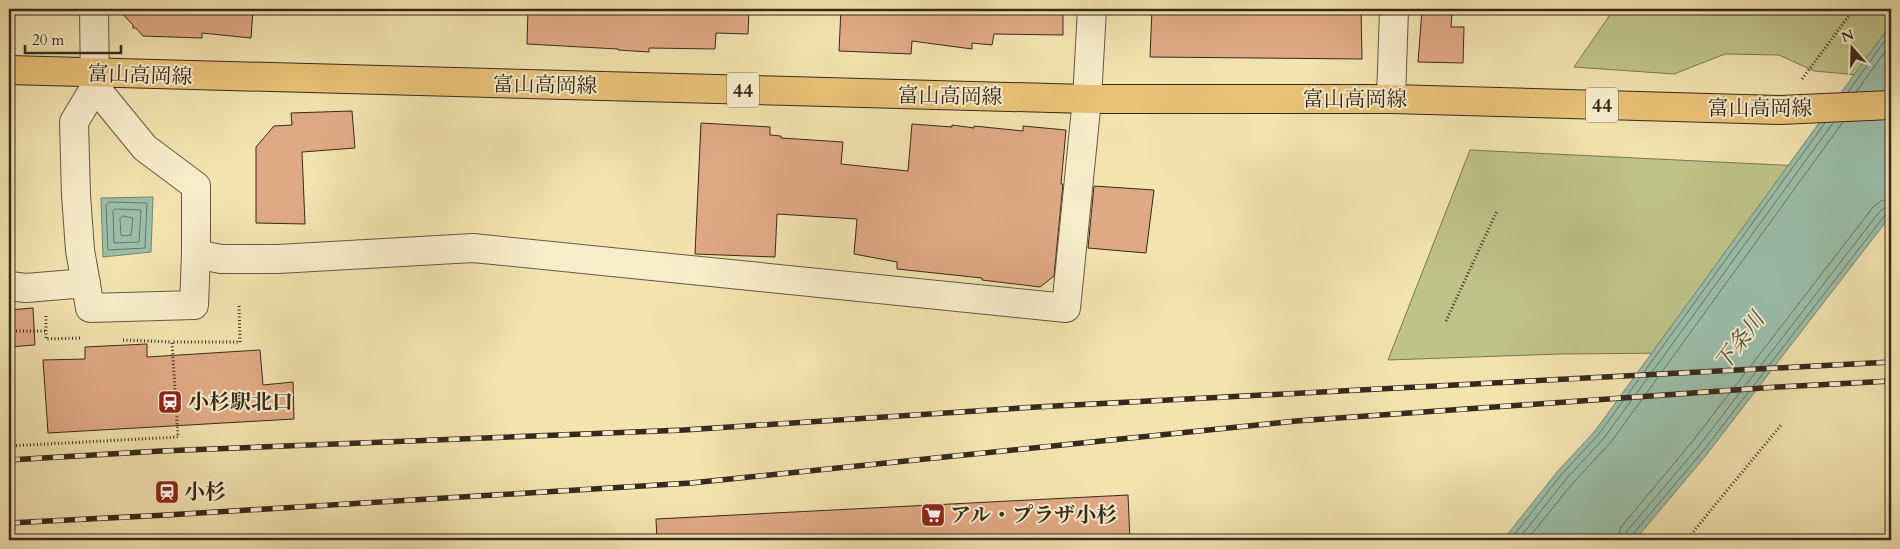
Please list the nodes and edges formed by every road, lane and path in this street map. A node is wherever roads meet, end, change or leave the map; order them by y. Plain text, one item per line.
1 (94, 9) edge
2 (1092, 9) edge
3 (1394, 9) edge
4 (1854, 9) edge
5 (9, 70) edge
6 (95, 80) junction
7 (1087, 99) junction
8 (1391, 99) junction
9 (1891, 105) edge
10 (1780, 110) junction
11 (1497, 211) dead end
12 (196, 254) junction
13 (86, 283) junction
14 (9, 286) edge
15 (239, 306) dead end
16 (1446, 321) dead end
17 (9, 331) edge
18 (46, 331) dead end
19 (1782, 424) dead end
20 (9, 446) edge
21 (1687, 540) edge

1 - 6 street
2 - 7 street
3 - 8 street
4 - 10 path
5 - 6 main road, 富山高岡線 / 44
6 - 7 main road, 富山高岡線 / 44
6 - 12 street
6 - 13 street
7 - 8 main road, 富山高岡線 / 44
7 - 12 street
8 - 10 main road, 富山高岡線 / 44
9 - 10 main road, 富山高岡線 / 44
11 - 16 path
12 - 13 street
13 - 14 street
15 - 20 path
17 - 18 path
19 - 21 path

